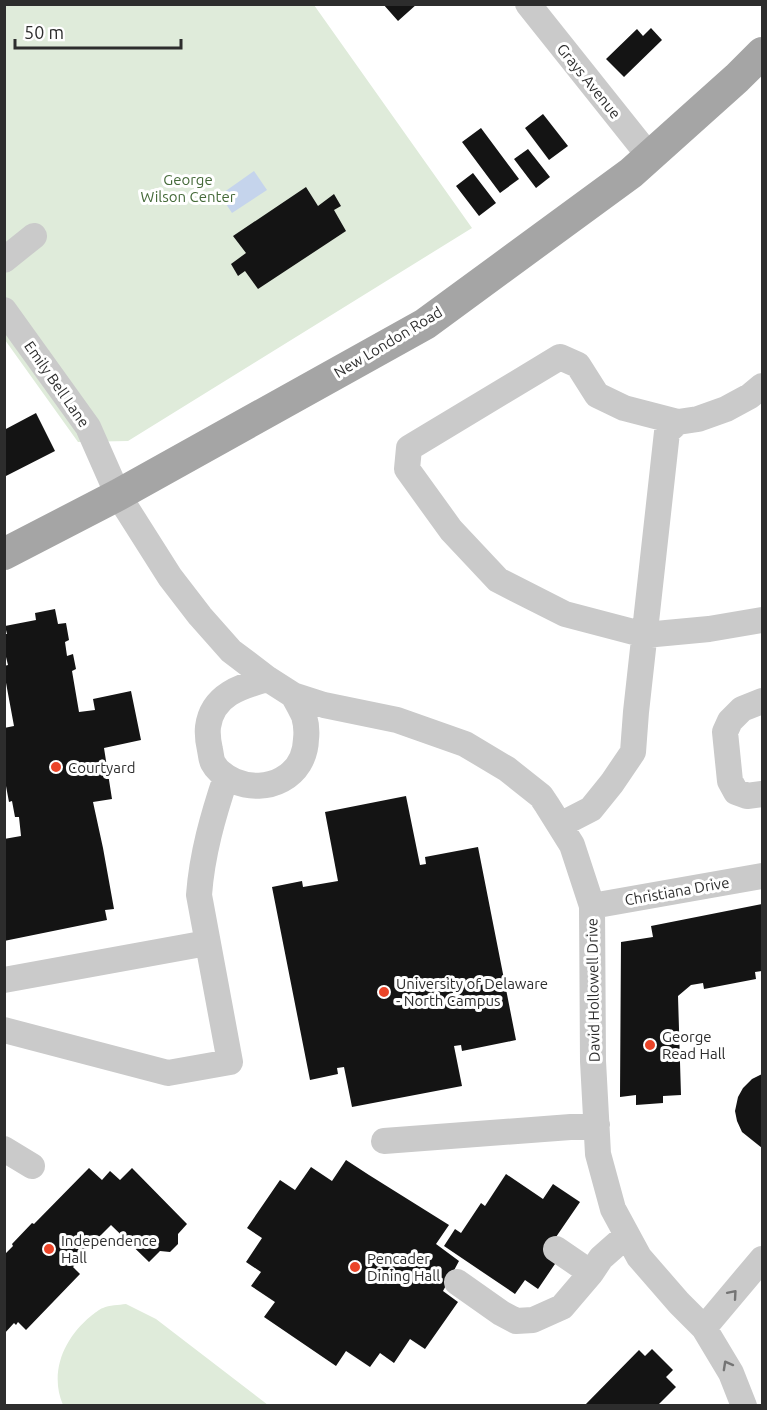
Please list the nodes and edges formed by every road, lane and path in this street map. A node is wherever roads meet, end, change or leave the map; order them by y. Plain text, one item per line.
1 (528, 4) edge
2 (762, 53) edge
3 (650, 157) junction
4 (34, 236) dead end
5 (4, 260) edge
6 (4, 310) edge
7 (762, 386) edge
8 (678, 422) junction
9 (118, 495) junction
10 (4, 555) edge
11 (762, 620) edge
12 (645, 635) junction
13 (268, 679) junction
14 (294, 695) junction
15 (762, 701) edge
16 (226, 777) junction
17 (762, 794) edge
18 (560, 825) junction
19 (762, 876) edge
20 (592, 906) junction
21 (207, 943) junction
22 (4, 980) edge
23 (4, 1030) edge
24 (597, 1125) junction
25 (384, 1141) dead end
26 (4, 1149) edge
27 (32, 1166) dead end
28 (627, 1235) junction
29 (556, 1249) dead end
30 (762, 1259) edge
31 (591, 1273) junction
32 (457, 1282) dead end
33 (704, 1328) junction
34 (741, 1405) edge

1 - 3 street, Grays Avenue
2 - 3 main road, New London Road
3 - 9 main road, New London Road
4 - 5 street
6 - 9 street, Emily Bell Lane
7 - 8 street
8 - 12 street
8 - 12 street
9 - 10 main road, New London Road
9 - 13 street, David Hollowell Drive
11 - 12 street
12 - 18 street
13 - 14 street, David Hollowell Drive
13 - 16 street
14 - 16 street
14 - 18 street, David Hollowell Drive
15 - 17 street
16 - 21 street
18 - 20 street, David Hollowell Drive
19 - 20 street, Christiana Drive
20 - 24 street, David Hollowell Drive
21 - 22 street
21 - 23 street
24 - 25 street
24 - 28 street, David Hollowell Drive
26 - 27 street
28 - 31 street
28 - 33 street, David Hollowell Drive
29 - 31 street
33 -> 30 street
31 - 32 street
34 -> 33 street, David Hollowell Drive

